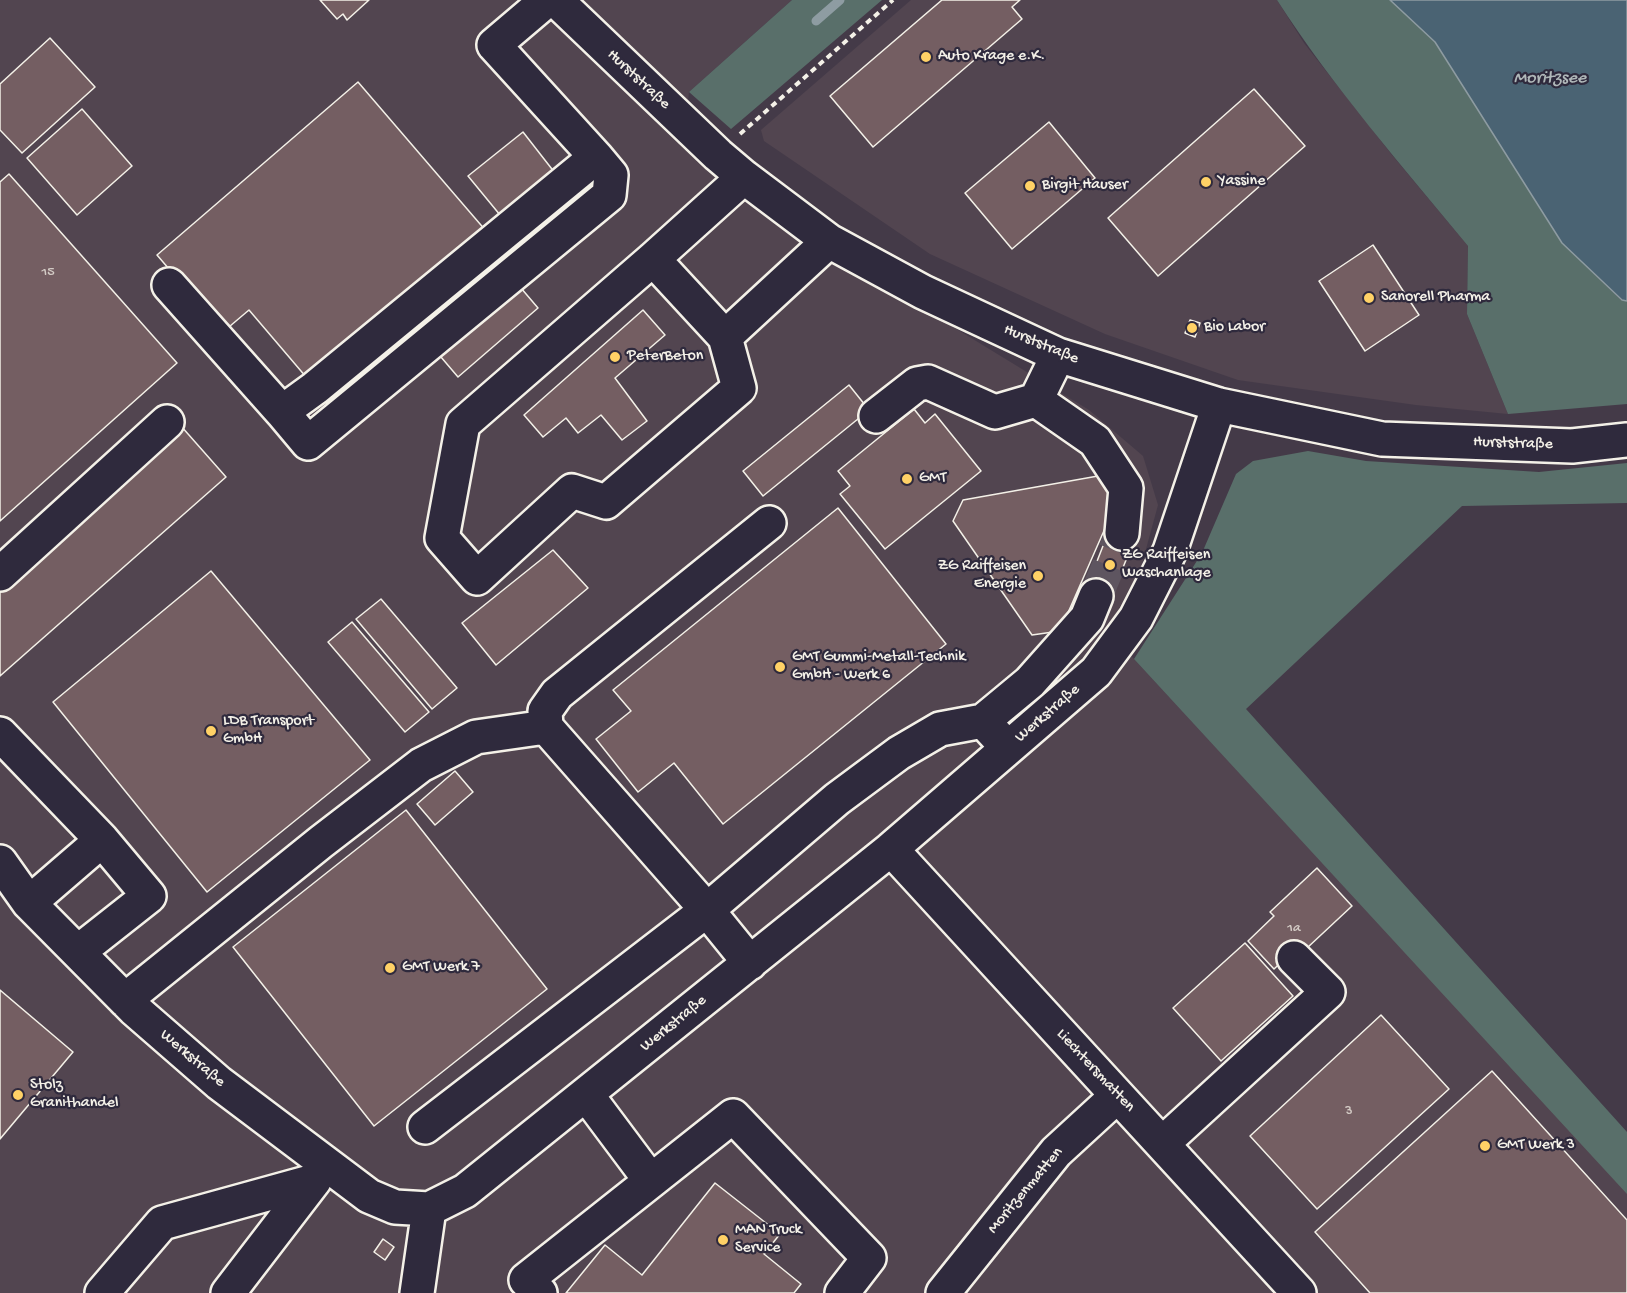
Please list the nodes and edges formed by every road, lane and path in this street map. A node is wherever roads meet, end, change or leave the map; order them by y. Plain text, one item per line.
1 (547, 0) edge
2 (556, 0) edge
3 (893, 0) edge
4 (718, 154) junction
5 (744, 177) junction
6 (828, 241) junction
7 (653, 259) junction
8 (169, 285) dead end
9 (725, 337) junction
10 (1058, 355) junction
11 (1036, 400) junction
12 (1219, 405) junction
13 (876, 416) dead end
14 (167, 422) dead end
15 (1627, 440) edge
16 (769, 523) dead end
17 (1122, 533) tunnel mouth
18 (0, 574) edge
19 (1096, 596) tunnel mouth
20 (983, 721) junction
21 (546, 727) junction
22 (0, 734) edge
23 (1008, 748) junction
24 (102, 840) junction
25 (891, 849) junction
26 (11, 886) edge
27 (707, 910) junction
28 (78, 952) junction
29 (1294, 958) dead end
30 (750, 963) junction
31 (125, 1000) junction
32 (586, 1094) junction
33 (1117, 1096) junction
34 (425, 1127) dead end
35 (1163, 1143) junction
36 (318, 1172) junction
37 (651, 1182) junction
38 (429, 1209) junction
39 (102, 1293) edge
40 (228, 1293) edge
41 (417, 1293) edge
42 (540, 1293) edge
43 (842, 1293) edge
44 (943, 1293) edge
45 (1299, 1293) edge

1 - 8 street
2 - 4 street, Hurststraße
3 - 4 path
4 - 5 street, Hurststraße
5 - 6 street, Hurststraße
5 - 7 street
6 - 9 street
6 - 10 street, Hurststraße
7 - 9 street
7 - 9 street
10 - 11 street
10 - 12 street, Hurststraße
11 - 13 street
11 - 17 street
12 - 15 street, Hurststraße
12 - 23 street, Werkstraße
14 - 18 street
16 - 21 street
19 - 20 street
20 - 23 street
20 - 27 street
21 - 27 street
21 - 31 street
22 - 24 street
23 - 25 street, Werkstraße
24 - 26 street
24 - 28 street
25 - 30 street, Werkstraße
25 - 33 street, Liechtersmatten
26 - 28 street, Werkstraße
27 - 30 street
27 - 34 street
28 - 31 street, Werkstraße
29 - 35 street
30 - 32 street, Werkstraße
31 - 36 street, Werkstraße
32 - 37 street
32 - 38 street, Werkstraße
33 - 35 street, Liechtersmatten
33 - 44 street, Moritzenmatten
35 - 45 street, Liechtersmatten
36 - 38 street, Werkstraße
36 - 39 street
36 - 40 street
37 - 42 street
37 - 43 street
38 - 41 street

